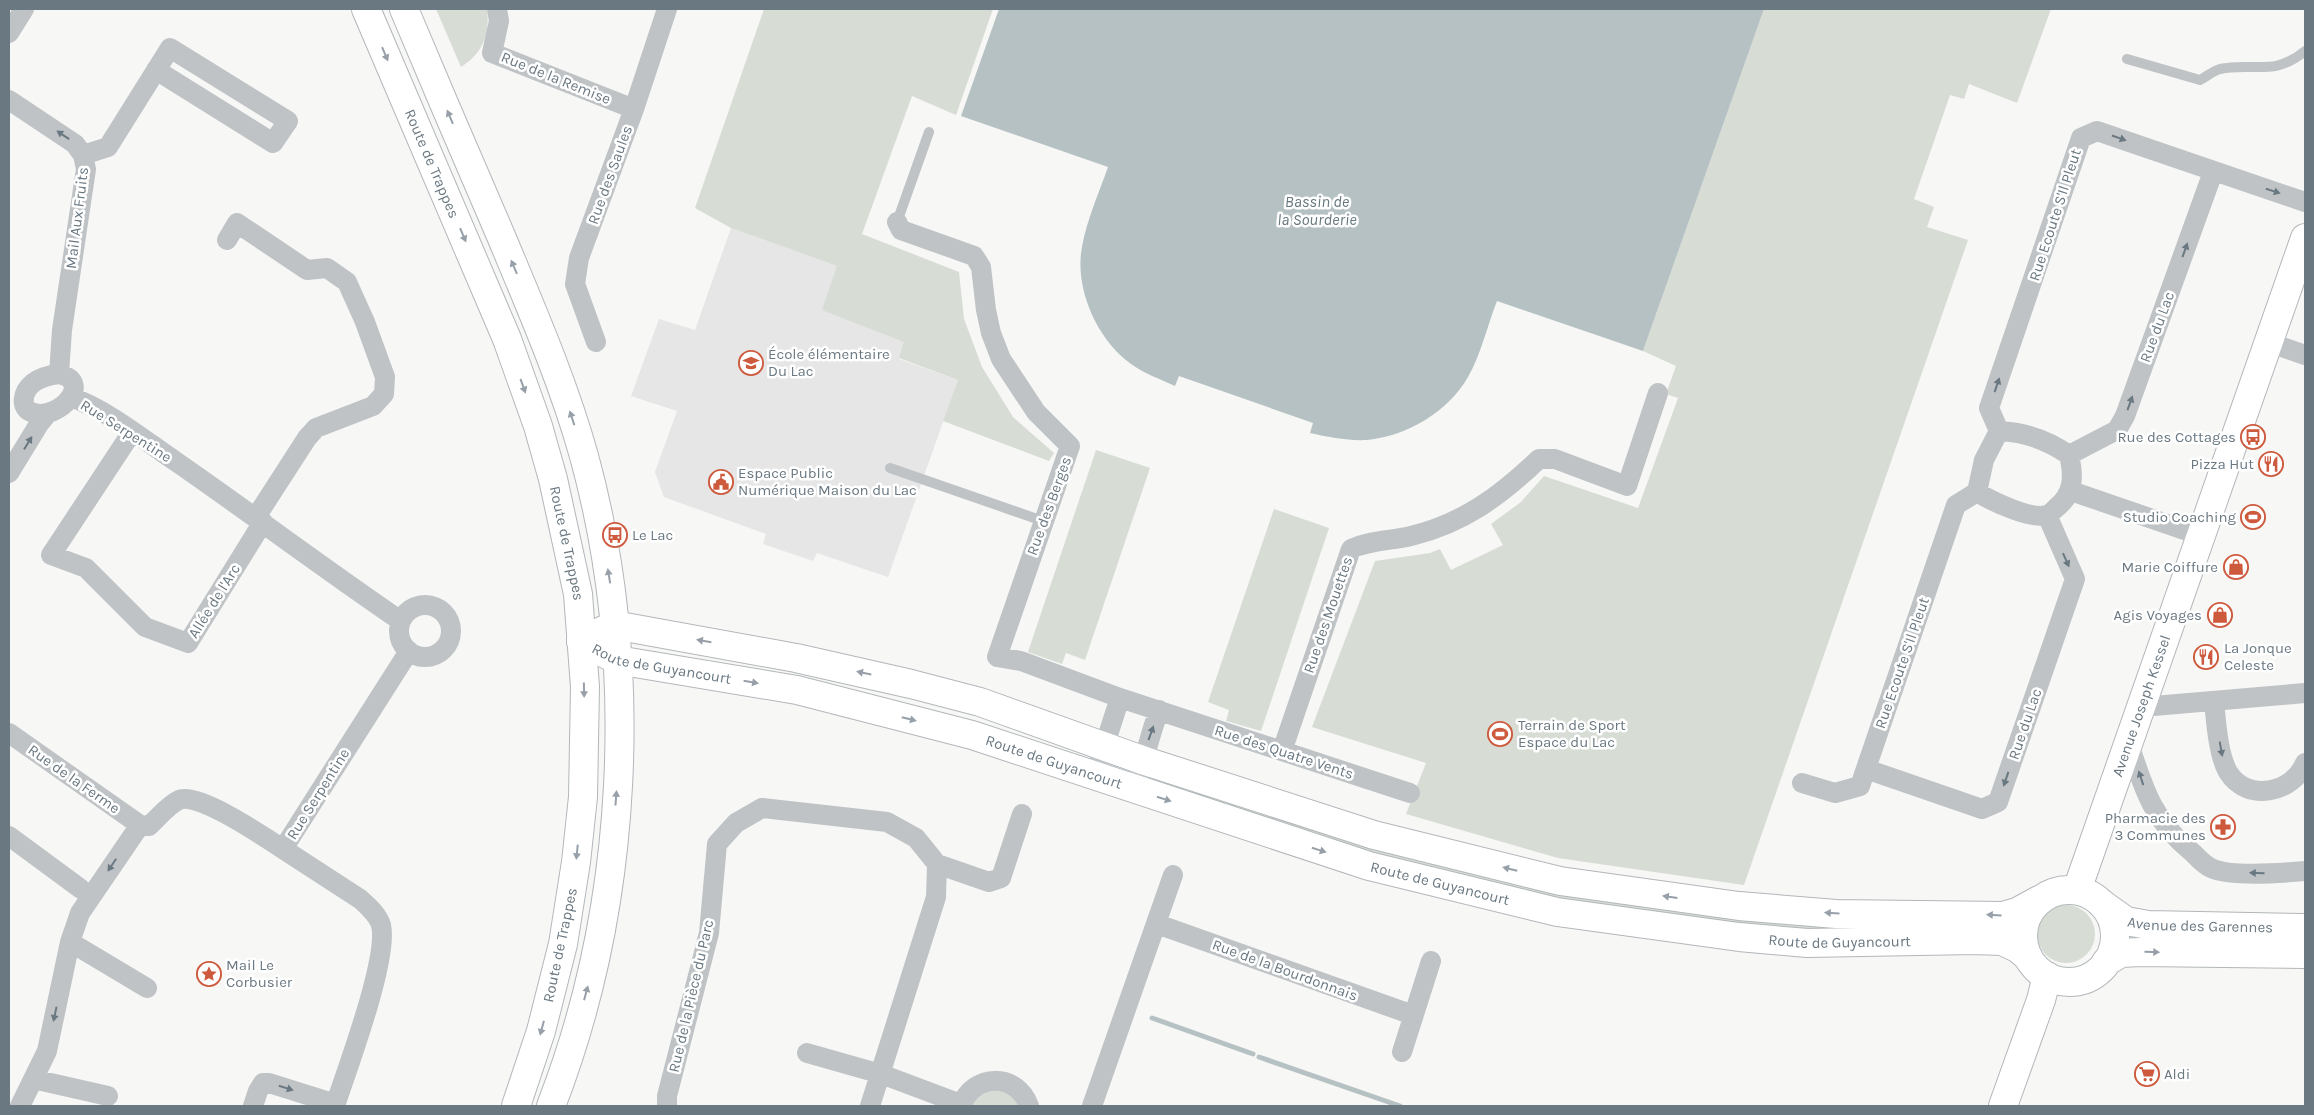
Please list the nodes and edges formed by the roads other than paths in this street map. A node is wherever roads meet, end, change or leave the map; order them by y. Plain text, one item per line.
1 (24, 9) edge
2 (366, 9) edge
3 (404, 9) edge
4 (497, 9) edge
5 (667, 9) edge
6 (9, 33) edge
7 (2305, 51) edge
8 (2127, 59) dead end
9 (156, 70) junction
10 (9, 100) edge
11 (634, 109) junction
12 (929, 132) dead end
13 (83, 155) junction
14 (2214, 172) junction
15 (2305, 202) edge
16 (897, 222) joint
17 (2305, 238) edge
18 (227, 240) dead end
19 (596, 342) dead end
20 (2268, 342) junction
21 (2305, 355) edge
22 (59, 374) junction
23 (18, 391) edge
24 (1658, 393) dead end
25 (71, 397) junction
26 (48, 413) junction
27 (1999, 431) junction
28 (132, 432) junction
29 (2070, 455) junction
30 (890, 468) dead end
31 (9, 473) edge
32 (2070, 491) junction
33 (1977, 492) junction
34 (2047, 515) junction
35 (260, 520) junction
36 (1043, 521) junction
37 (2202, 536) junction
38 (401, 622) junction
39 (614, 625) junction
40 (581, 641) junction
41 (409, 651) junction
42 (997, 657) joint
43 (616, 660) junction
44 (1120, 698) junction
45 (2305, 699) edge
46 (2214, 700) junction
47 (2142, 706) junction
48 (1159, 710) junction
49 (9, 733) edge
50 (2129, 744) junction
51 (1105, 747) junction
52 (1282, 751) junction
53 (1145, 761) junction
54 (2305, 763) edge
55 (1866, 769) junction
56 (1094, 775) junction
57 (1802, 783) dead end
58 (1134, 789) junction
59 (1410, 793) dead end
60 (1022, 814) dead end
61 (140, 824) junction
62 (9, 836) edge
63 (284, 849) junction
64 (937, 864) junction
65 (2305, 871) edge
66 (1173, 876) dead end
67 (81, 890) dead end
68 (2077, 890) junction
69 (2039, 900) junction
70 (2102, 904) junction
71 (1157, 924) junction
72 (2303, 927) edge
73 (70, 942) junction
74 (2305, 954) edge
75 (2028, 957) junction
76 (1431, 961) dead end
77 (2106, 962) junction
78 (2047, 976) junction
79 (147, 988) dead end
80 (1413, 1015) junction
81 (1402, 1052) dead end
82 (807, 1053) dead end
83 (882, 1074) junction
84 (33, 1078) junction
85 (108, 1096) dead end
86 (336, 1105) edge
87 (961, 1105) edge
88 (20, 1106) edge
89 (254, 1106) edge
90 (516, 1106) edge
91 (551, 1106) edge
92 (667, 1106) edge
93 (870, 1106) edge
94 (1029, 1106) edge
95 (1092, 1106) edge
96 (2003, 1106) edge

1 - 6 street
2 -> 40 main road, Route de Trappes
39 -> 3 main road
4 - 11 street, Rue de la Remise
5 - 11 street, Rue des Saules
7 - 8 lane
9 - 9 street
9 - 13 street
13 -> 10 street, Mail Aux Fruits
11 - 19 street, Rue des Saules
12 - 16 lane
13 - 22 street, Mail Aux Fruits
14 -> 15 street, Rue Ecoute S'Il Pleut
27 -> 14 street, Rue Ecoute S'Il Pleut
29 -> 14 street, Rue du Lac
16 - 36 street, Rue des Berges
17 - 20 main road, Avenue Joseph Kessel
18 - 35 street
20 - 21 street
20 - 37 main road, Avenue Joseph Kessel
22 - 23 street
22 - 25 street
23 - 26 street
24 - 52 street, Rue des Mouettes
25 - 26 street
25 - 28 street, Rue Serpentine
31 -> 26 street
27 - 29 street
27 - 33 street
28 - 35 street, Rue Serpentine
28 - 35 street, Allée de l'Arc
29 - 32 street
30 - 36 lane
32 - 34 street
32 - 37 street
33 - 34 street
33 - 55 street, Rue Ecoute S'Il Pleut
34 -> 55 street, Rue du Lac
35 - 38 street, Rue Serpentine
36 - 42 street, Rue des Berges
37 - 47 main road, Avenue Joseph Kessel
38 - 41 street
38 - 41 street
39 - 40 main road, Route de Guyancourt
39 - 43 main road
51 -> 39 main road, Route de Guyancourt
40 - 43 main road, Route de Guyancourt
40 -> 90 main road, Route de Trappes
41 - 63 street, Rue Serpentine
42 - 44 street, Rue des Quatre Vents
43 -> 56 main road, Route de Guyancourt
91 -> 43 main road
44 - 48 street, Rue des Quatre Vents
44 - 51 street
45 - 46 street
46 - 47 street
46 -> 54 street
47 - 50 main road, Avenue Joseph Kessel
48 - 52 street, Rue des Quatre Vents
53 -> 48 street
49 - 61 street, Rue de la Ferme
65 -> 50 street
50 - 68 main road, Avenue Joseph Kessel
51 - 53 main road, Route de Guyancourt
51 - 56 street
52 - 59 street, Rue des Quatre Vents
53 - 58 street
69 -> 53 main road, Route de Guyancourt
55 - 57 street, Rue Ecoute S'Il Pleut
56 - 58 main road, Route de Guyancourt
58 -> 75 main road, Route de Guyancourt
60 - 64 street
61 - 63 street
61 -> 73 street
62 - 67 street
63 - 86 street, Rue Serpentine
64 - 83 street
64 - 92 street, Rue de la Pièce du Parc
66 - 71 street
68 - 69 main road
68 - 70 main road
69 - 75 main road
70 - 72 main road, Avenue des Garennes
70 - 77 main road
71 - 80 street, Rue de la Bourdonnais
71 - 95 street
73 - 79 street
73 -> 84 street
77 -> 74 main road, Avenue des Garennes
75 - 78 main road
76 - 80 street
77 - 78 main road
78 - 96 main road
80 - 81 street
82 - 83 street
83 - 87 street
83 - 93 street
84 - 85 street
84 - 88 street
89 -> 86 street
87 - 94 street

